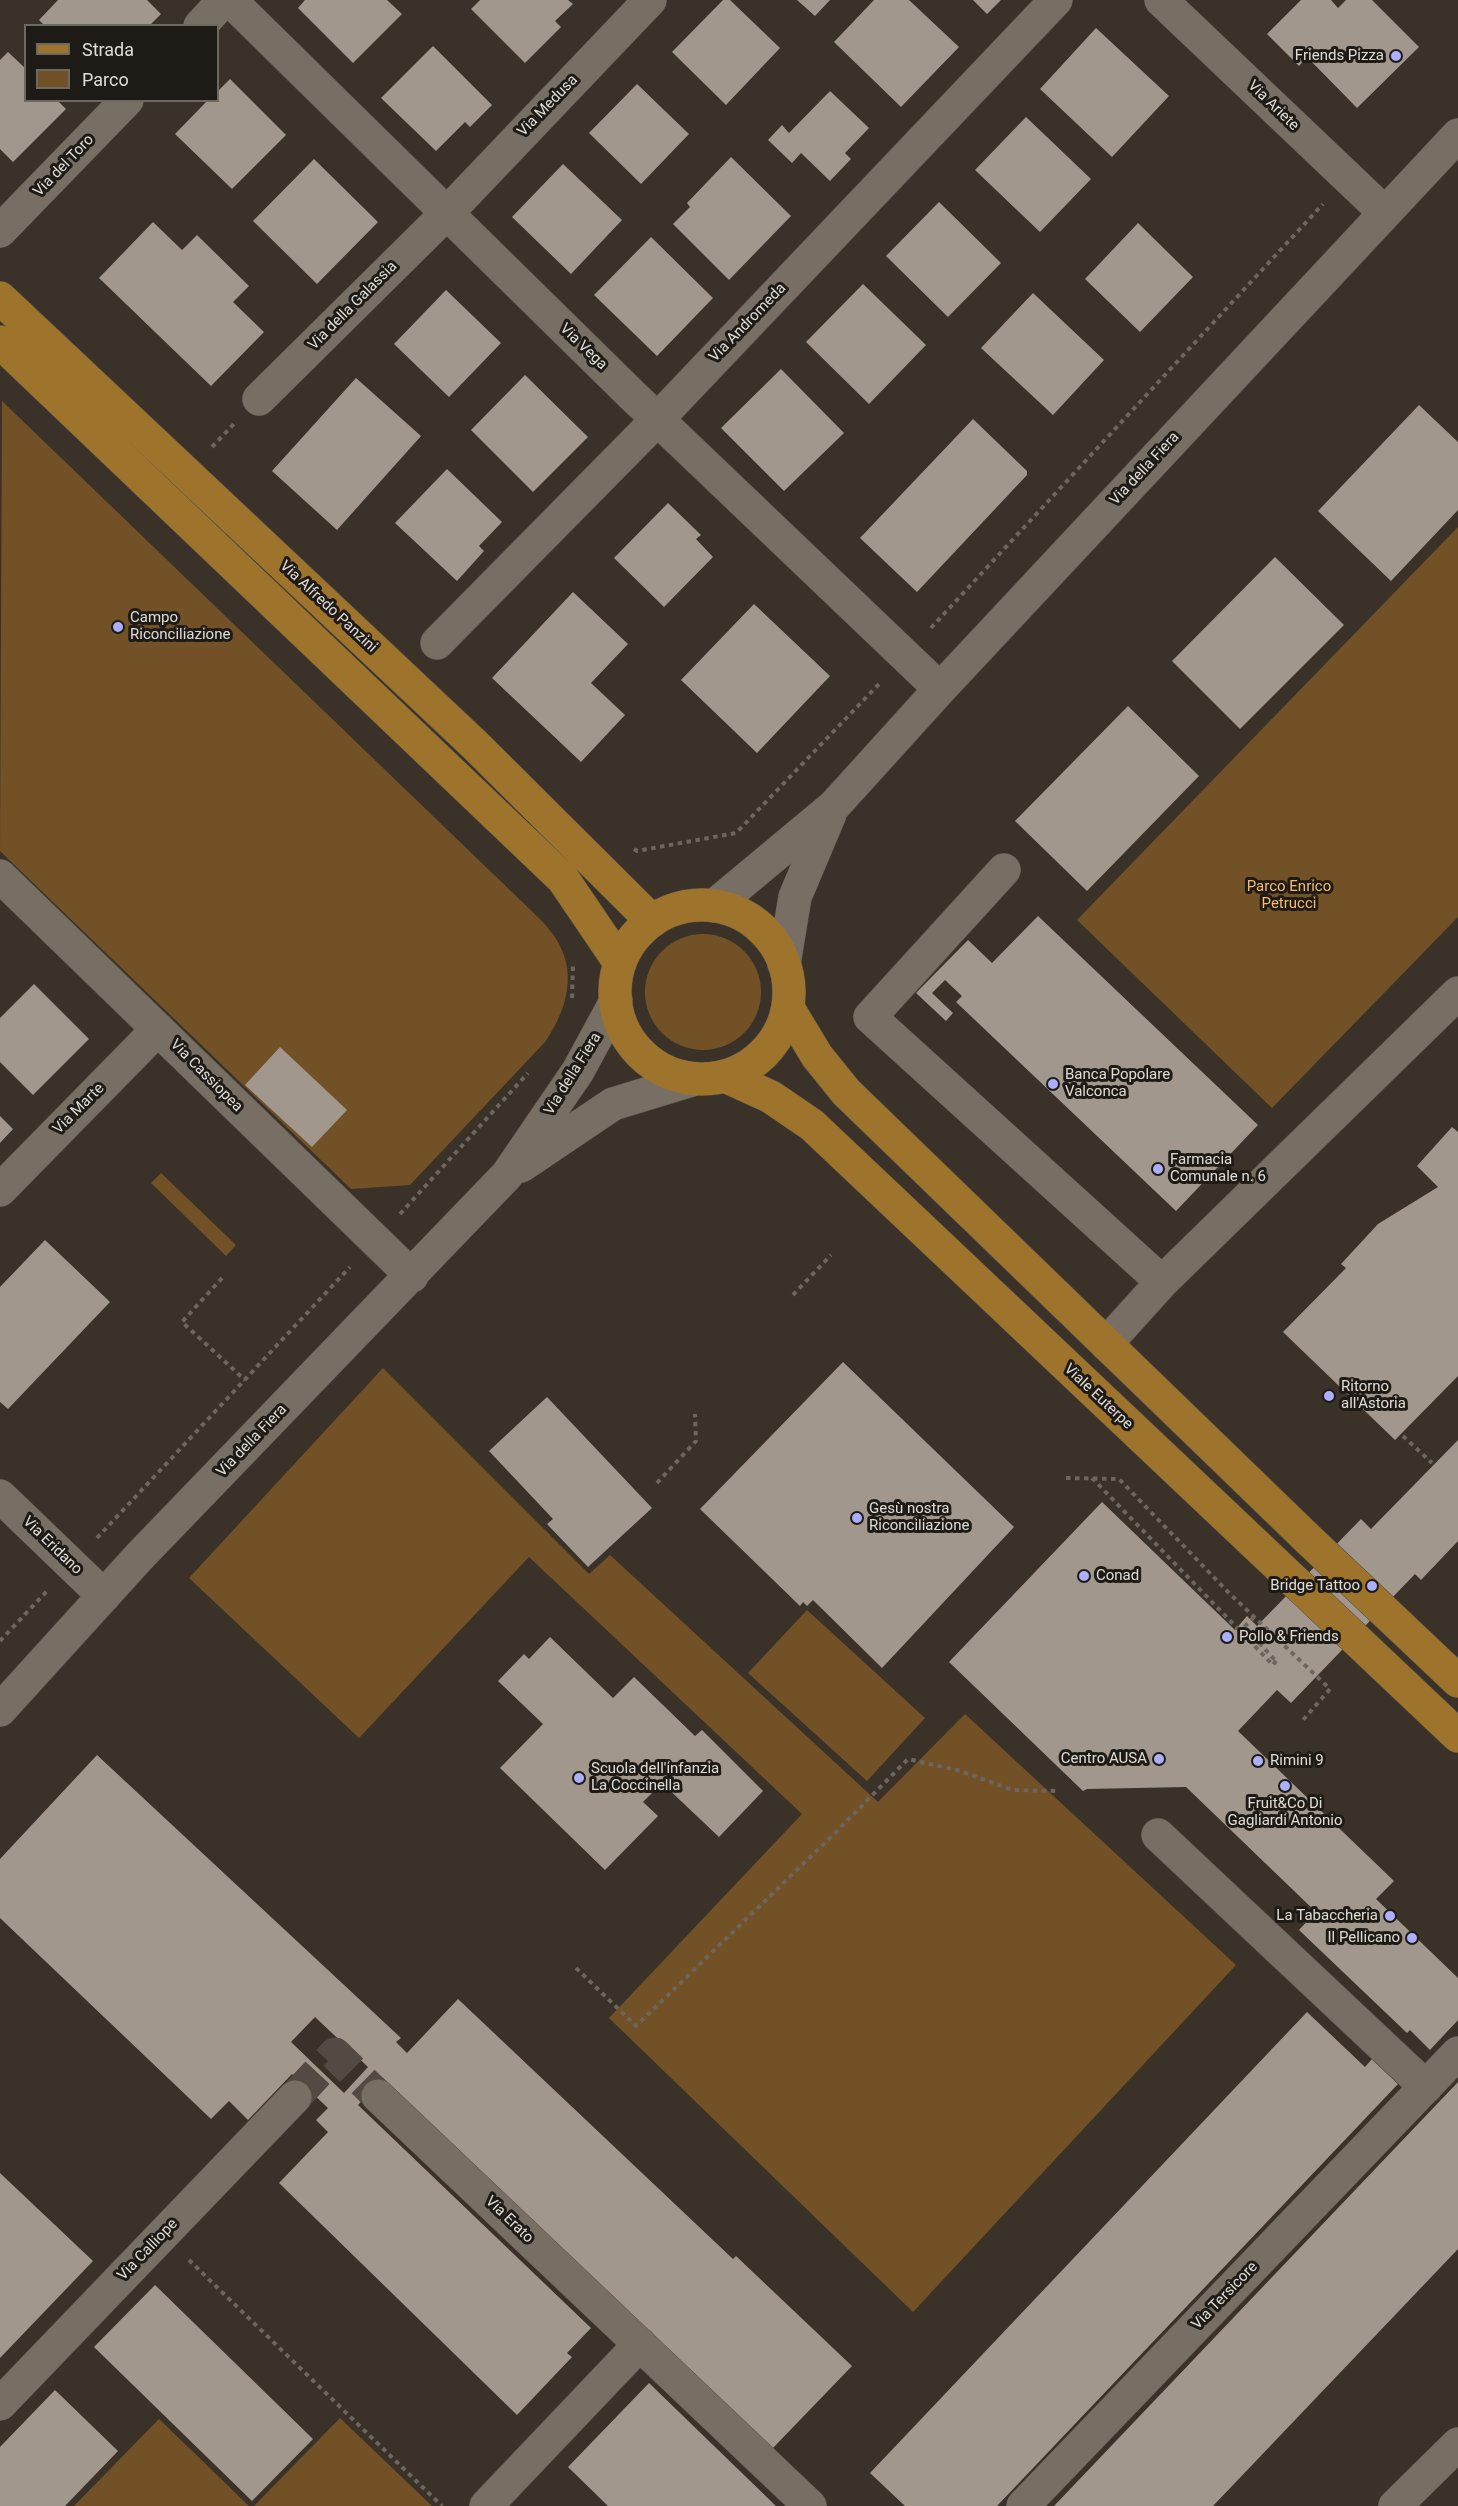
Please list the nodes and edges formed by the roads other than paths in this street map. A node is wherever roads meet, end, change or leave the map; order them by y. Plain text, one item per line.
1 (224, 0) edge
2 (230, 0) edge
3 (650, 0) edge
4 (1056, 0) edge
5 (1161, 0) edge
6 (202, 24) edge
7 (125, 102) edge
8 (1458, 135) edge
9 (1384, 212) junction
10 (447, 213) junction
11 (0, 231) edge
12 (0, 298) edge
13 (0, 342) edge
14 (259, 399) road end
15 (657, 419) junction
16 (437, 643) dead end
17 (940, 689) junction
18 (834, 806) junction
19 (1004, 870) dead end
20 (0, 876) edge
21 (714, 906) junction
22 (652, 921) junction
23 (620, 963) junction
24 (784, 964) junction
25 (1458, 993) edge
26 (615, 1001) junction
27 (788, 1008) junction
28 (158, 1029) junction
29 (710, 1077) junction
30 (507, 1175) junction
31 (0, 1190) edge
32 (412, 1276) junction
33 (1162, 1282) junction
34 (1106, 1344) junction
35 (0, 1496) edge
36 (104, 1596) junction
37 (1458, 1681) edge
38 (0, 1710) edge
39 (1458, 1736) edge
40 (1158, 1835) dead end
41 (1458, 2053) edge
42 (1426, 2086) junction
43 (378, 2096) tunnel mouth
44 (295, 2097) tunnel mouth
45 (640, 2344) junction
46 (0, 2404) edge
47 (1458, 2444) edge
48 (486, 2506) edge
49 (810, 2506) edge
50 (1023, 2506) edge
51 (1395, 2506) edge

1 - 6 street
2 - 10 street, Via Vega
3 - 10 street, Via Medusa
4 - 15 street, Via Andromeda
5 - 9 street, Via Ariete
7 - 11 street, Via del Toro
8 - 9 street, Via della Fiera
9 - 17 street, Via della Fiera
10 - 14 street, Via della Galassia
10 - 15 street, Via Vega
12 - 22 main road, Via Alfredo Panzini
13 - 23 main road
15 - 16 street, Via Andromeda
15 - 17 street, Via Vega
17 - 18 street, Via della Fiera
18 - 21 street, Via della Fiera
18 - 24 street, Via della Fiera
19 - 33 street
20 - 28 street, Via Cassiopea
21 - 22 main road
21 - 24 main road
22 - 23 main road
23 - 26 main road
24 - 27 main road
25 - 33 street
26 - 29 main road
26 - 30 street, Via della Fiera
27 - 29 main road
27 - 34 main road
28 - 31 street, Via Marte
28 - 32 street, Via Cassiopea
29 - 30 street, Via della Fiera
29 - 39 main road, Viale Euterpe
30 - 32 street, Via della Fiera
32 - 36 street, Via della Fiera
33 - 34 street
34 - 37 main road
35 - 36 street, Via Eridano
36 - 38 street, Via della Fiera
40 - 42 street
41 - 42 street, Via Tersicore
42 - 50 street, Via Tersicore
43 - 45 street, Via Erato
44 - 46 street, Via Calliope
45 - 48 street
45 - 49 street, Via Erato
47 - 51 street

